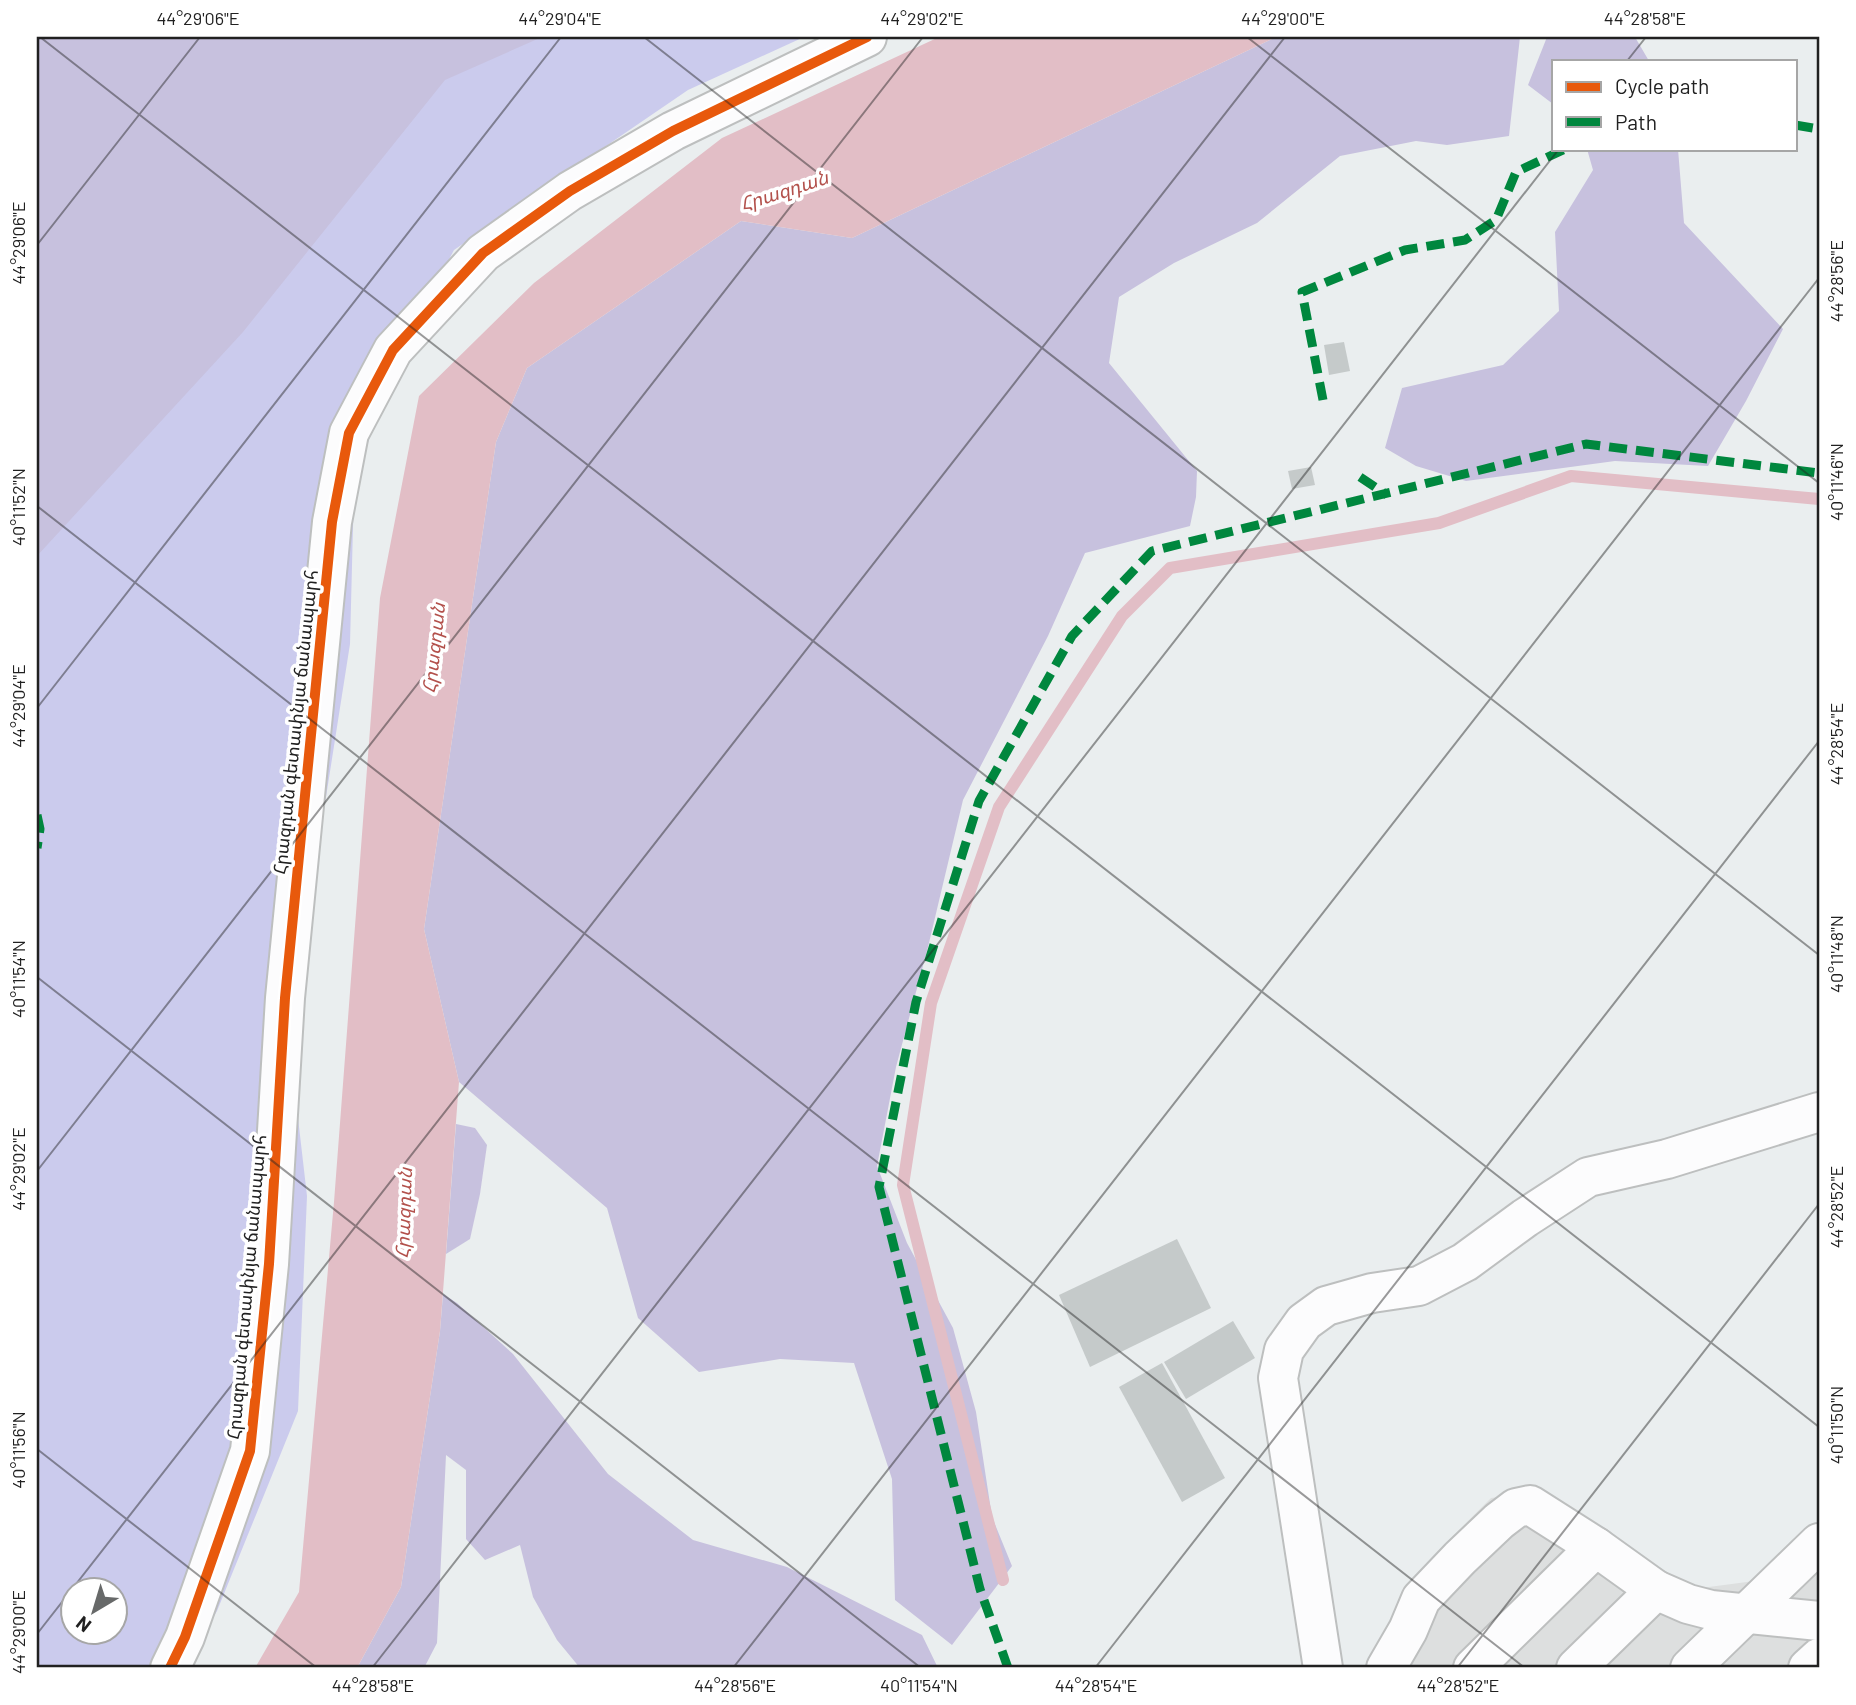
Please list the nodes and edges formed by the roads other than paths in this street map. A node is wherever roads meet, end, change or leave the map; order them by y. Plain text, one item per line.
1 (867, 37) edge
2 (1819, 1112) edge
3 (1819, 1543) edge
4 (1596, 1547) junction
5 (1656, 1590) junction
6 (1746, 1613) junction
7 (1819, 1621) edge
8 (1819, 1658) edge
9 (170, 1668) edge
10 (1323, 1668) edge
11 (1386, 1668) edge
12 (1473, 1668) edge
13 (1576, 1668) edge
14 (1690, 1668) edge
15 (1808, 1668) edge

1 - 9 street, Հրազդան գետափնյա ճանապարհ
2 - 10 street
3 - 6 street
4 - 5 street
4 - 11 street
4 - 12 street
5 - 6 street
5 - 13 street
6 - 7 street
6 - 14 street
8 - 15 street

